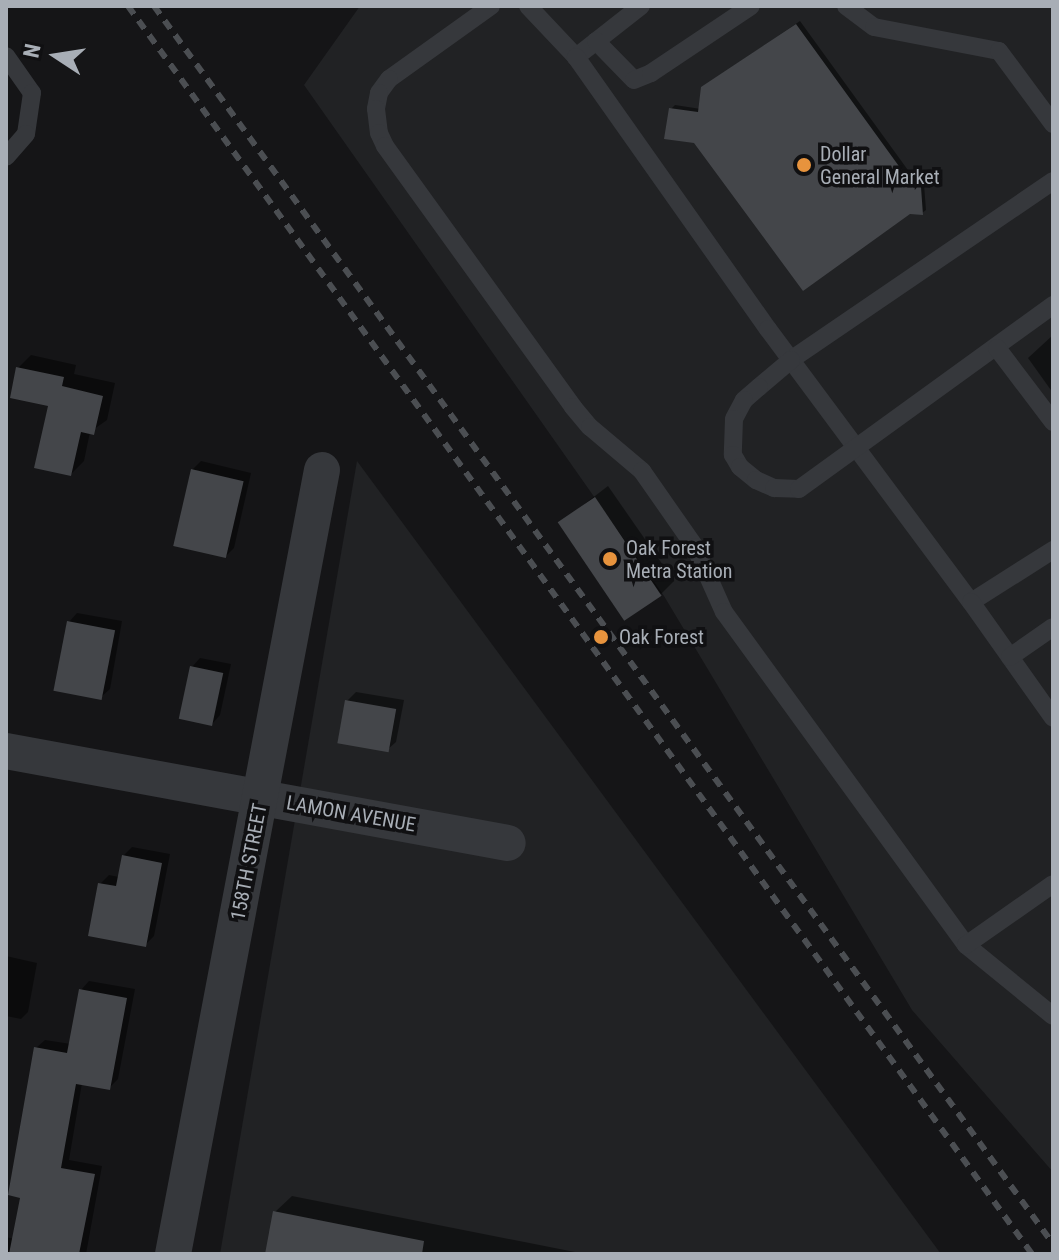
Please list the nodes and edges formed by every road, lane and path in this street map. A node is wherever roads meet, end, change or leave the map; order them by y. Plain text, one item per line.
1 (491, 6) edge
2 (528, 6) edge
3 (641, 6) edge
4 (751, 6) edge
5 (846, 6) edge
6 (596, 41) junction
7 (6, 56) edge
8 (576, 57) junction
9 (1053, 124) edge
10 (6, 157) edge
11 (1053, 181) edge
12 (1053, 305) edge
13 (997, 348) junction
14 (791, 360) junction
15 (1053, 422) edge
16 (857, 449) junction
17 (322, 470) dead end
18 (1053, 550) edge
19 (971, 602) junction
20 (1053, 627) edge
21 (1010, 657) junction
22 (1053, 718) edge
23 (6, 751) edge
24 (262, 798) junction
25 (508, 843) dead end
26 (1053, 884) edge
27 (966, 945) junction
28 (1053, 1016) edge
29 (173, 1254) edge

1 - 27 lane
2 - 8 lane
3 - 6 lane
4 - 6 lane
5 - 9 lane
6 - 8 lane
7 - 10 lane
8 - 14 lane
11 - 14 lane
12 - 13 lane
13 - 15 lane
13 - 16 lane
14 - 16 lane
14 - 16 lane
16 - 19 lane
17 - 24 street, 158TH STREET
18 - 19 lane
19 - 21 lane
20 - 21 lane
21 - 22 lane
23 - 24 street, LAMON AVENUE
24 - 25 street, LAMON AVENUE
24 - 29 street, 158TH STREET
26 - 27 lane
27 - 28 lane

